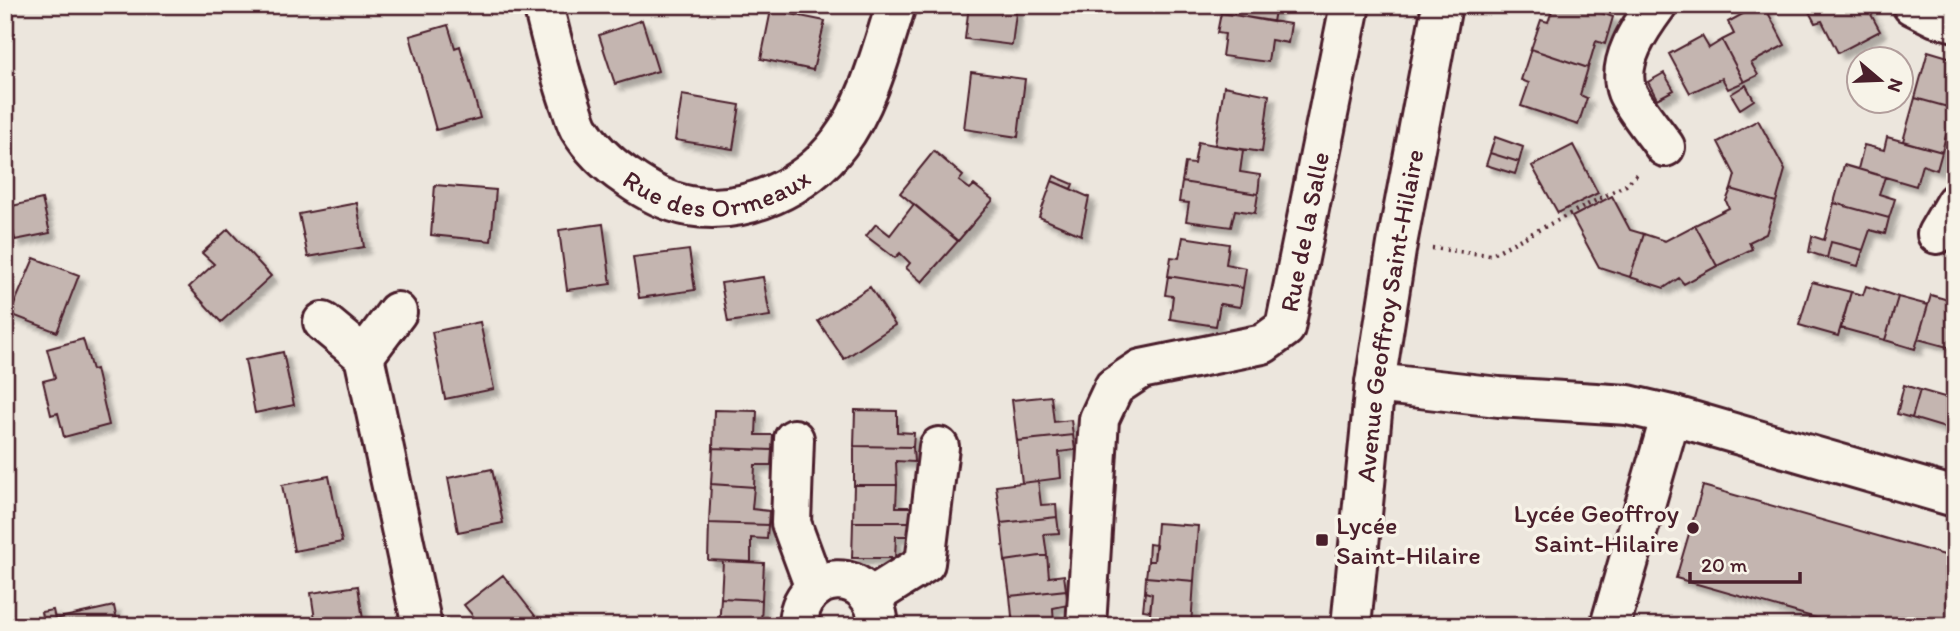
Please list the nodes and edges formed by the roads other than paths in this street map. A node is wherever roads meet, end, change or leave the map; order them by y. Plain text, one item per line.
1 (543, 5) edge
2 (895, 5) edge
3 (1350, 5) edge
4 (1442, 5) edge
5 (1657, 5) edge
6 (1912, 5) edge
7 (1955, 22) edge
8 (1665, 147) road end
9 (397, 312) dead end
10 (323, 322) dead end
11 (364, 356) junction
12 (1375, 383) junction
13 (1671, 415) junction
14 (794, 439) dead end
15 (939, 447) dead end
16 (1955, 497) edge
17 (815, 587) junction
18 (875, 611) edge
19 (422, 626) edge
20 (797, 626) edge
21 (1086, 626) edge
22 (1351, 626) edge
23 (1611, 626) edge

1 - 2 street, Rue des Ormeaux
3 - 21 street, Rue de la Salle
4 - 12 street, Avenue Geoffroy Saint-Hilaire
5 - 8 street
6 - 7 street
9 - 11 street
10 - 11 street
11 - 19 street
12 - 13 street
12 - 22 street, Avenue Geoffroy Saint-Hilaire
13 - 16 street
13 - 23 street
14 - 17 street
15 - 18 street
17 - 18 street
17 - 20 street

